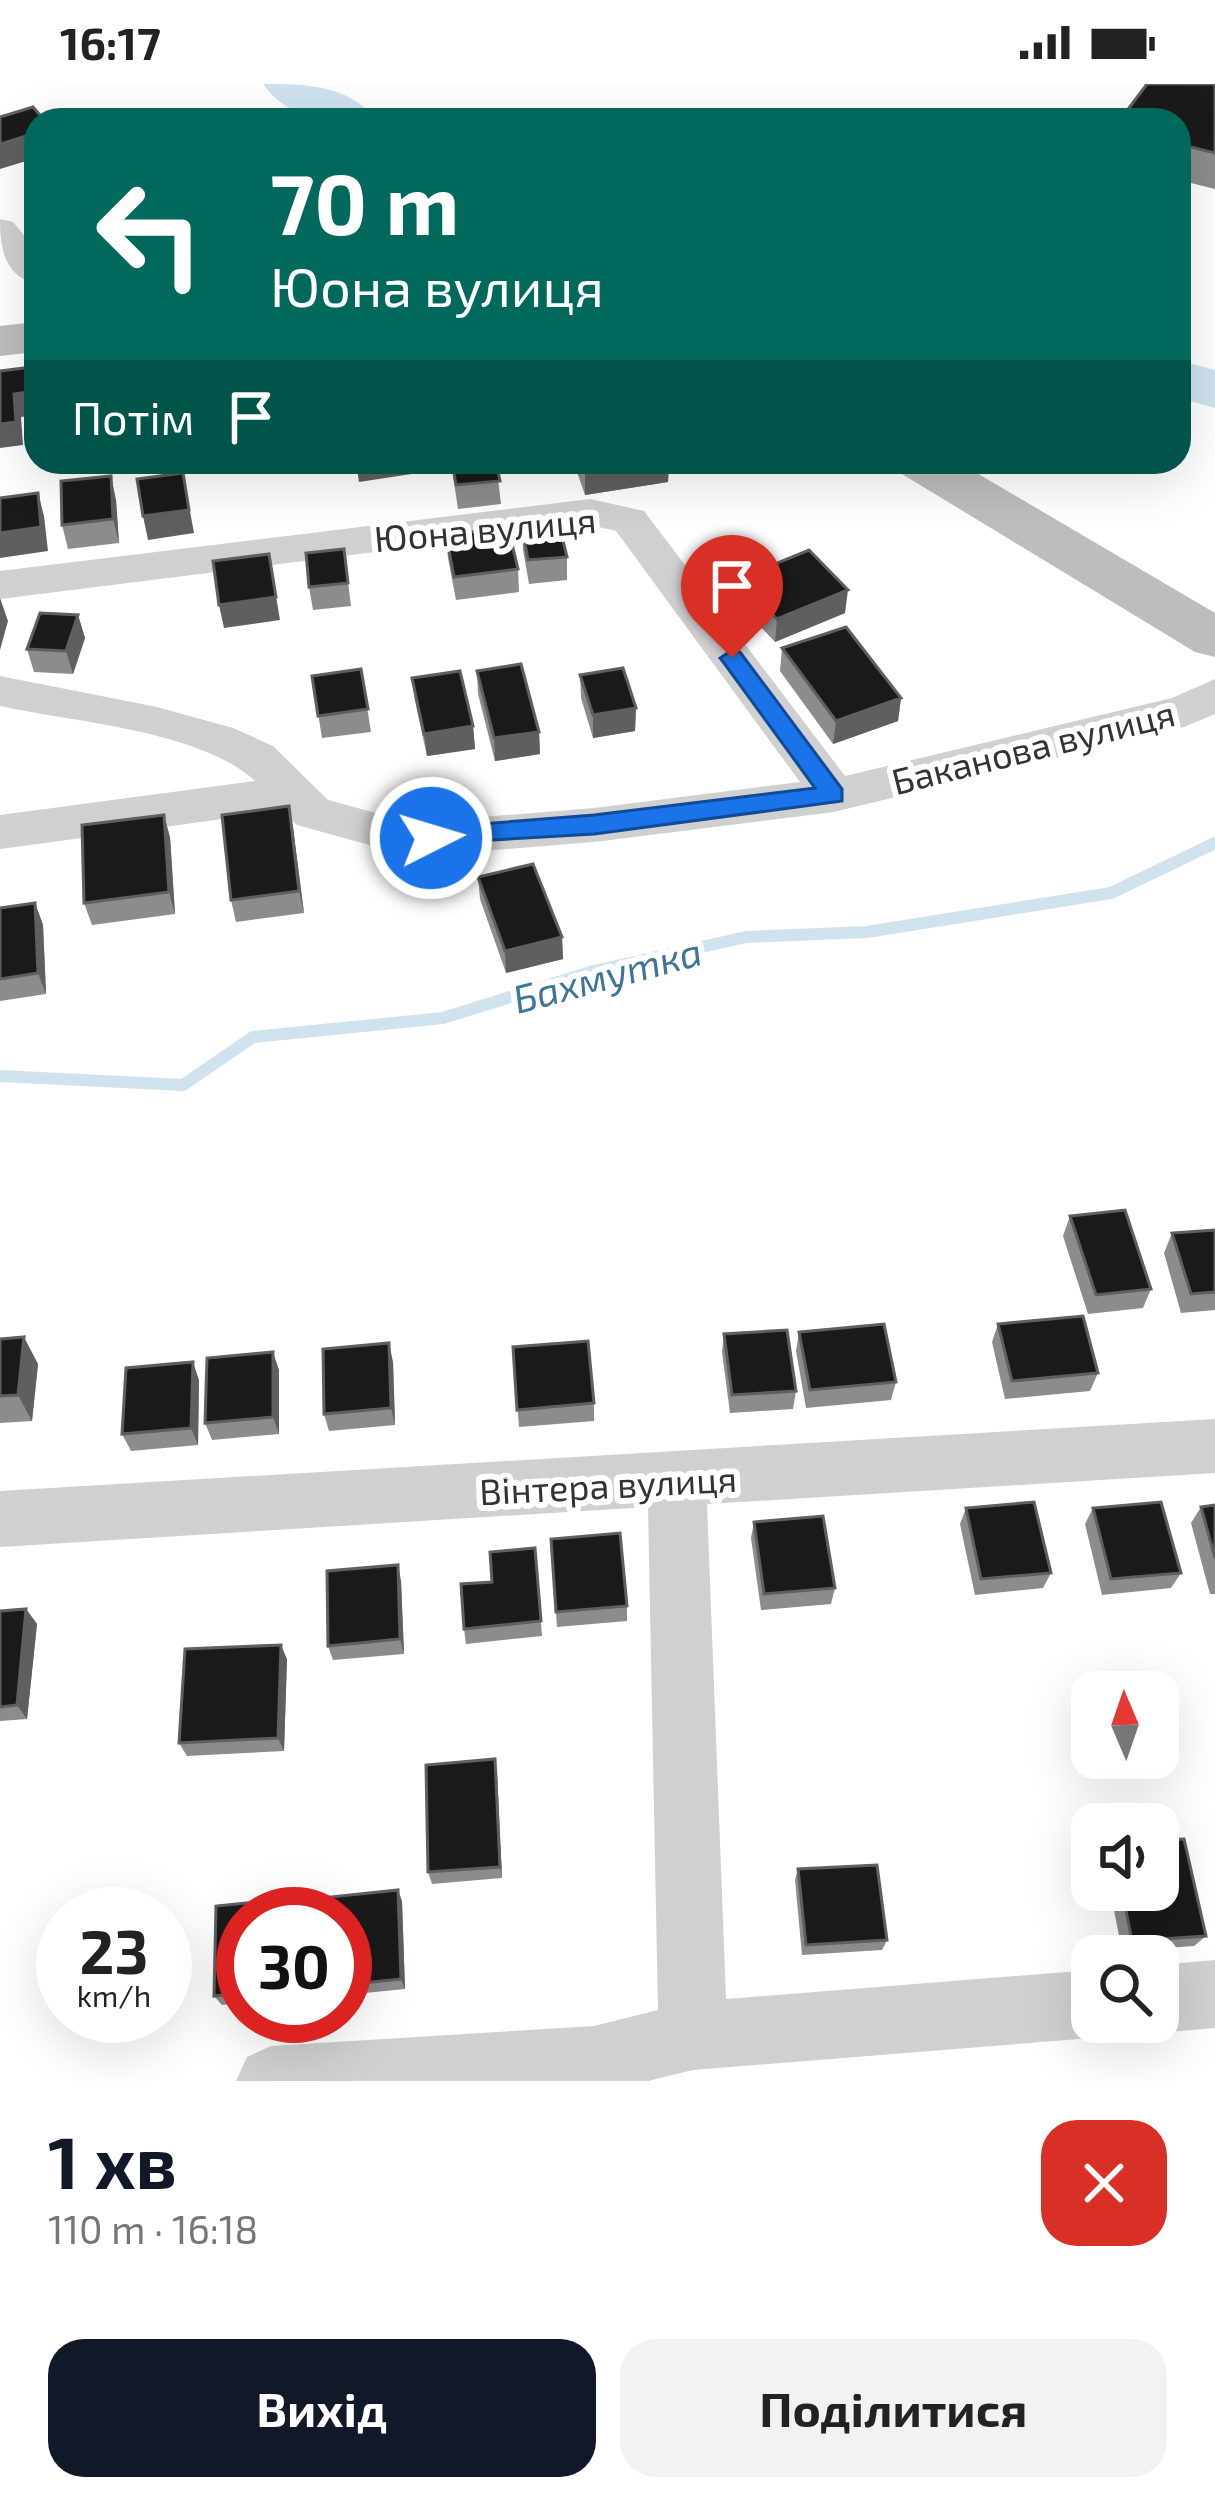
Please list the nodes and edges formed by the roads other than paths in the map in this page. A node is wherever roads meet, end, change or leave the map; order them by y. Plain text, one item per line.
1 (0, 230) edge
2 (24, 259) edge
3 (940, 474) edge
4 (0, 585) edge
5 (1215, 638) edge
6 (0, 692) edge
7 (1215, 695) edge
8 (290, 793) junction
9 (834, 795) junction
10 (0, 832) edge
11 (1215, 1446) edge
12 (677, 1481) junction
13 (0, 1520) edge
14 (1215, 1994) edge
15 (1179, 1997) edge
16 (1071, 2006) edge
17 (693, 2036) junction
18 (595, 2071) edge
19 (271, 2081) edge

1 - 2 street
3 - 5 street
4 - 9 street, Юона вулиця
6 - 8 street, Баканова вулиця
7 - 9 street, Баканова вулиця
8 - 9 street, Баканова вулиця
8 - 10 street
11 - 12 street, Вінтера вулиця
12 - 13 street, Вінтера вулиця
12 - 17 street
14 - 15 street
16 - 17 street
17 - 18 street
18 - 19 street

